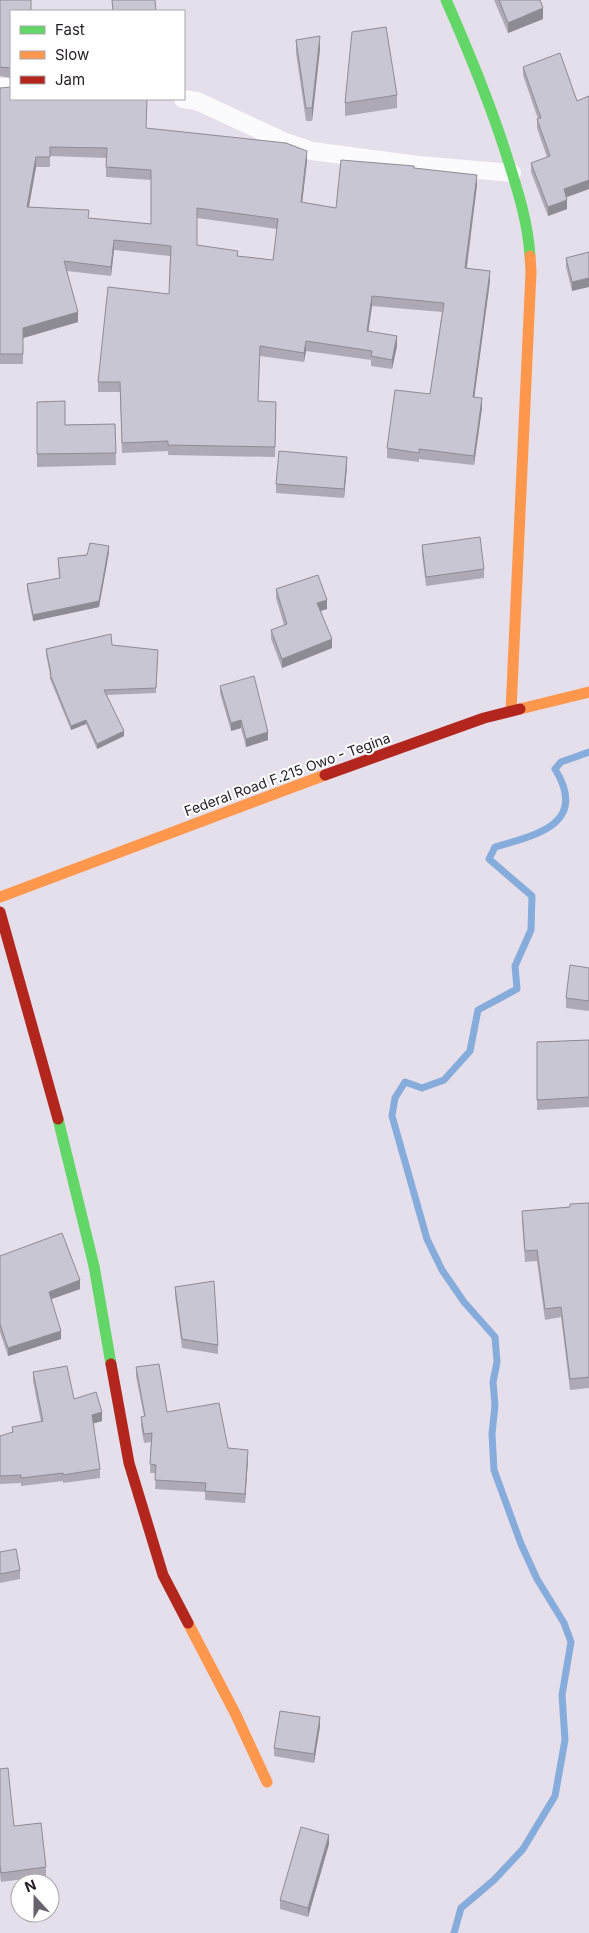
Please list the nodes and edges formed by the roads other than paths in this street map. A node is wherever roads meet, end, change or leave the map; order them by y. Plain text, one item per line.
1 (446, 0) edge
2 (185, 99) edge
3 (512, 174) junction
4 (589, 692) edge
5 (511, 711) junction
6 (0, 897) edge
7 (0, 912) edge
8 (267, 1782) dead end

1 - 3 street
2 - 3 street
3 - 5 street
4 - 5 street, Federal Road F.215 Owo - Tegina
5 - 6 street, Federal Road F.215 Owo - Tegina
7 - 8 street

